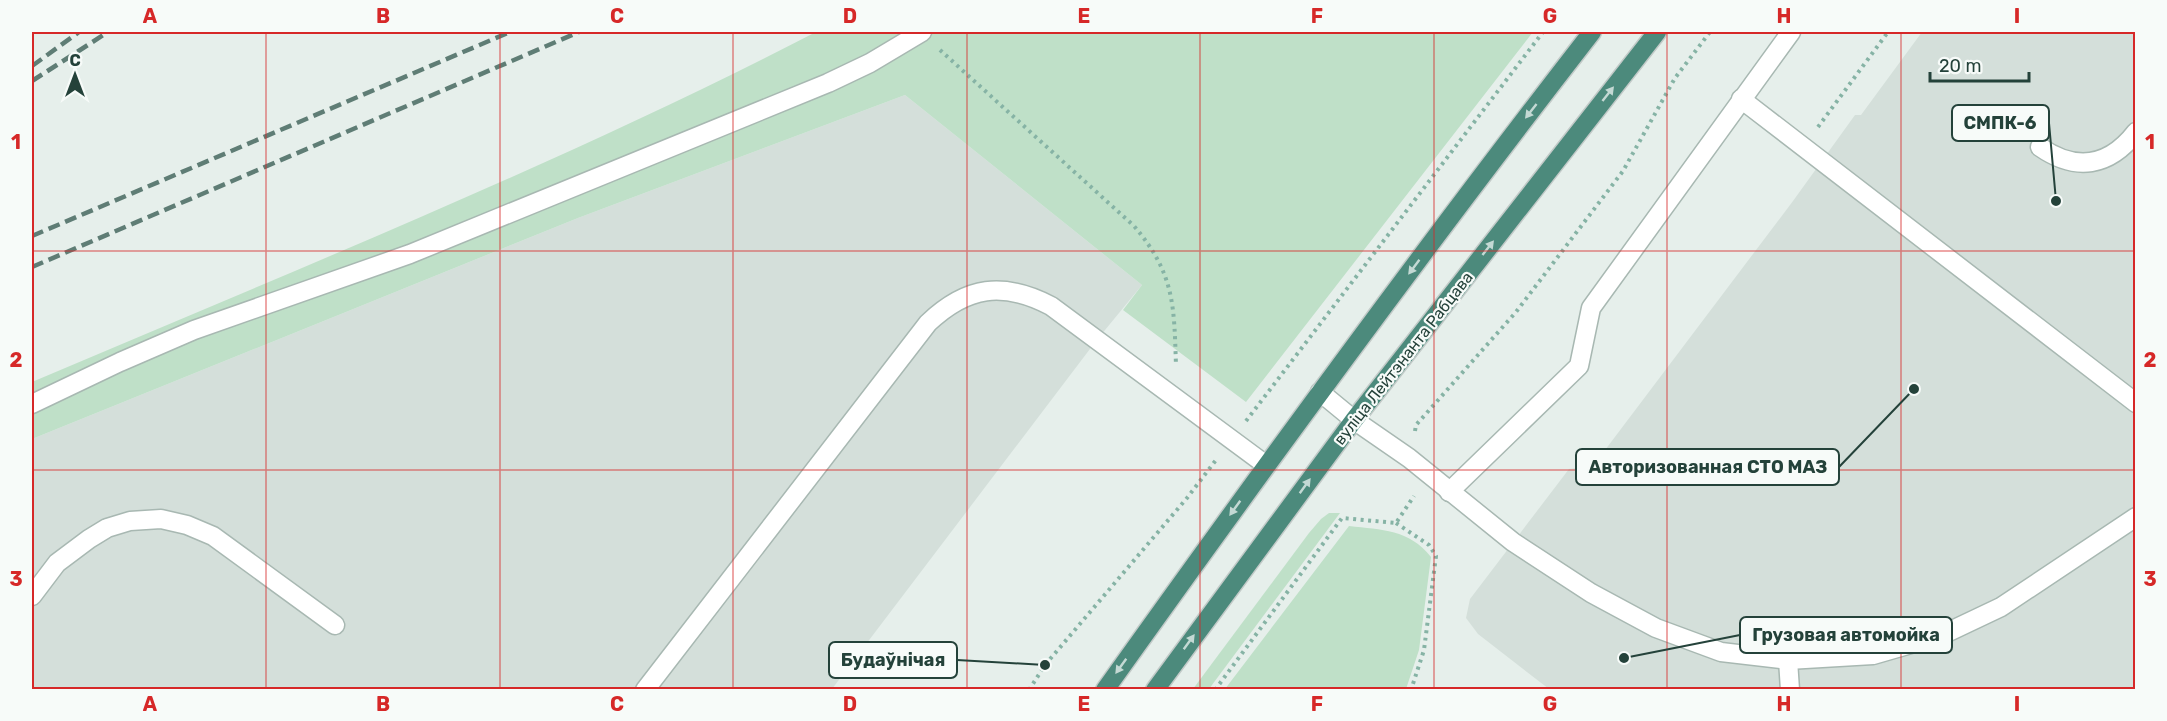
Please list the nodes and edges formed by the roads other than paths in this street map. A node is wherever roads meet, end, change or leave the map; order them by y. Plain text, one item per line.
1 (922, 32) edge
2 (1592, 32) edge
3 (1657, 32) edge
4 (1791, 32) edge
5 (1741, 99) junction
6 (2136, 132) edge
7 (2040, 147) dead end
8 (1320, 392) junction
9 (2136, 403) edge
10 (32, 404) edge
11 (1354, 420) junction
12 (1266, 465) junction
13 (1449, 492) junction
14 (2136, 517) edge
15 (32, 596) edge
16 (335, 625) dead end
17 (1788, 660) junction
18 (645, 690) edge
19 (1105, 690) edge
20 (1155, 690) edge
21 (1791, 690) edge

1 - 10 lane
2 -> 8 highway
11 -> 3 highway, вуліца Лейтэнанта Рабцава
4 - 5 lane
5 - 9 lane
5 - 13 lane
6 - 7 lane
8 - 11 lane
8 - 12 highway
11 - 13 lane
20 -> 11 highway, вуліца Лейтэнанта Рабцава
12 - 18 lane
12 -> 19 highway
13 - 17 lane
14 - 17 lane
15 - 16 lane
17 - 21 lane

